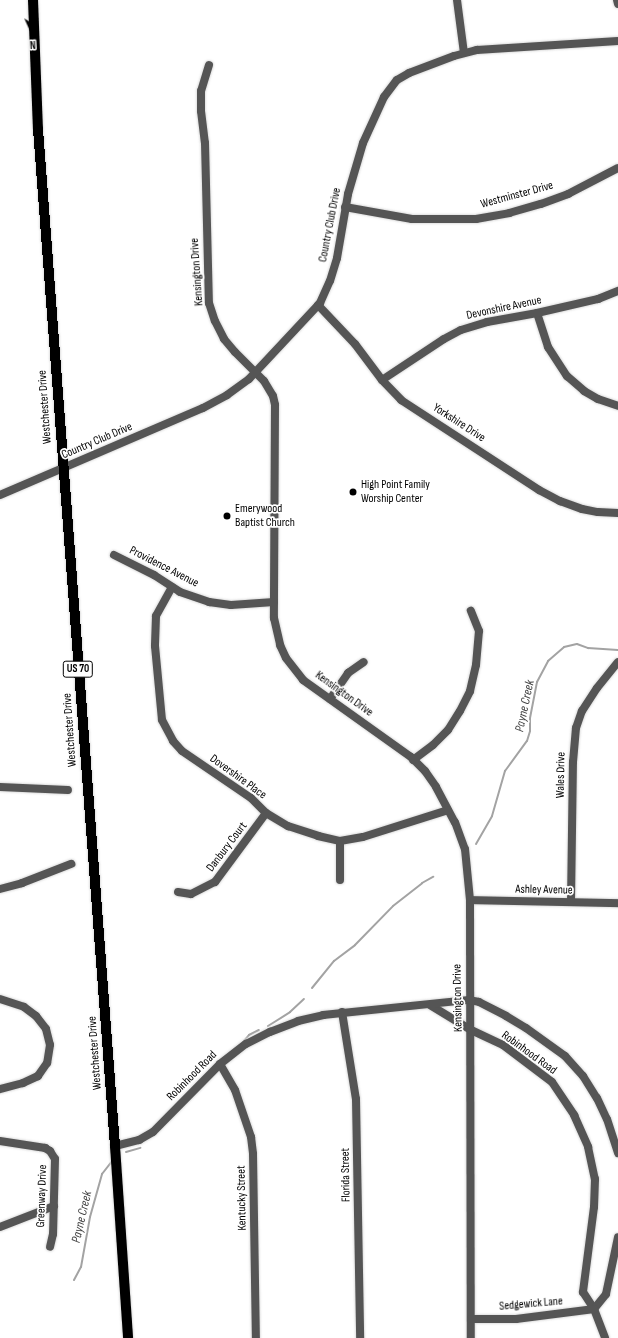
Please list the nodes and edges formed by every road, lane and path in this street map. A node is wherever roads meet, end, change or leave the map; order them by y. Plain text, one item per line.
1 (33, 0) edge
2 (457, 0) edge
3 (617, 0) edge
4 (618, 4) edge
5 (618, 41) edge
6 (464, 53) junction
7 (209, 65) dead end
8 (618, 168) edge
9 (345, 207) junction
10 (618, 291) edge
11 (318, 305) junction
12 (538, 313) junction
13 (255, 372) junction
14 (382, 380) junction
15 (618, 406) edge
16 (62, 468) junction
17 (0, 495) edge
18 (618, 513) edge
19 (114, 555) dead end
20 (172, 587) junction
21 (274, 602) junction
22 (471, 611) dead end
23 (364, 662) dead end
24 (618, 662) edge
25 (330, 699) junction
26 (414, 760) junction
27 (0, 787) edge
28 (68, 790) dead end
29 (448, 810) junction
30 (266, 813) junction
31 (340, 841) junction
32 (71, 864) dead end
33 (340, 880) dead end
34 (0, 889) edge
35 (178, 892) dead end
36 (470, 900) junction
37 (571, 902) junction
38 (618, 903) edge
39 (0, 999) edge
40 (469, 1000) junction
41 (430, 1005) junction
42 (342, 1012) junction
43 (471, 1030) junction
44 (220, 1064) junction
45 (0, 1089) edge
46 (0, 1141) edge
47 (115, 1146) junction
48 (618, 1153) edge
49 (54, 1206) junction
50 (0, 1227) edge
51 (618, 1237) edge
52 (50, 1247) dead end
53 (594, 1309) junction
54 (471, 1318) junction
55 (128, 1338) edge
56 (256, 1338) edge
57 (360, 1338) edge
58 (471, 1338) edge
59 (605, 1338) edge

1 - 16 main road, Westchester Drive / US 70
2 - 6 street
3 - 4 street
5 - 6 street, Country Club Drive
6 - 9 street, Country Club Drive
7 - 13 street, Kensington Drive
8 - 9 street, Westminster Drive
9 - 11 street, Country Club Drive
10 - 12 street, Devonshire Avenue
11 - 13 street, Country Club Drive
11 - 14 street, Yorkshire Drive
12 - 14 street, Devonshire Avenue
12 - 15 street
13 - 16 street, Country Club Drive
13 - 21 street, Kensington Drive
14 - 18 street, Yorkshire Drive
16 - 17 street, Country Club Drive
16 - 47 main road, Westchester Drive / US 70
19 - 20 street, Providence Avenue
20 - 21 street, Providence Avenue
20 - 30 street, Dovershire Place
21 - 25 street, Kensington Drive
22 - 26 street
23 - 25 street
24 - 37 street, Wales Drive
25 - 26 street, Kensington Drive
26 - 29 street, Kensington Drive
27 - 28 street
29 - 31 street, Dovershire Place
29 - 36 street, Kensington Drive
30 - 31 street, Dovershire Place
30 - 35 street, Danbury Court
31 - 33 street
32 - 34 street
36 - 37 street, Ashley Avenue
36 - 40 street, Kensington Drive
37 - 38 street, Ashley Avenue
39 - 45 street
40 - 41 street, Robinhood Road
40 - 43 street, Kensington Drive
40 - 48 street, Robinhood Road
41 - 42 street, Robinhood Road
41 - 43 street, Robinhood Road
42 - 44 street, Robinhood Road
42 - 57 street, Florida Street
43 - 53 street, Robinhood Road
43 - 54 street, Kensington Drive
44 - 47 street, Robinhood Road
44 - 56 street, Kentucky Street
46 - 49 street, Greenway Drive
47 - 55 main road, Westchester Drive / US 70
49 - 50 street
49 - 52 street, Greenway Drive
51 - 53 street
53 - 54 street, Sedgewick Lane
53 - 59 street, Robinhood Road
54 - 58 street, Kensington Drive

